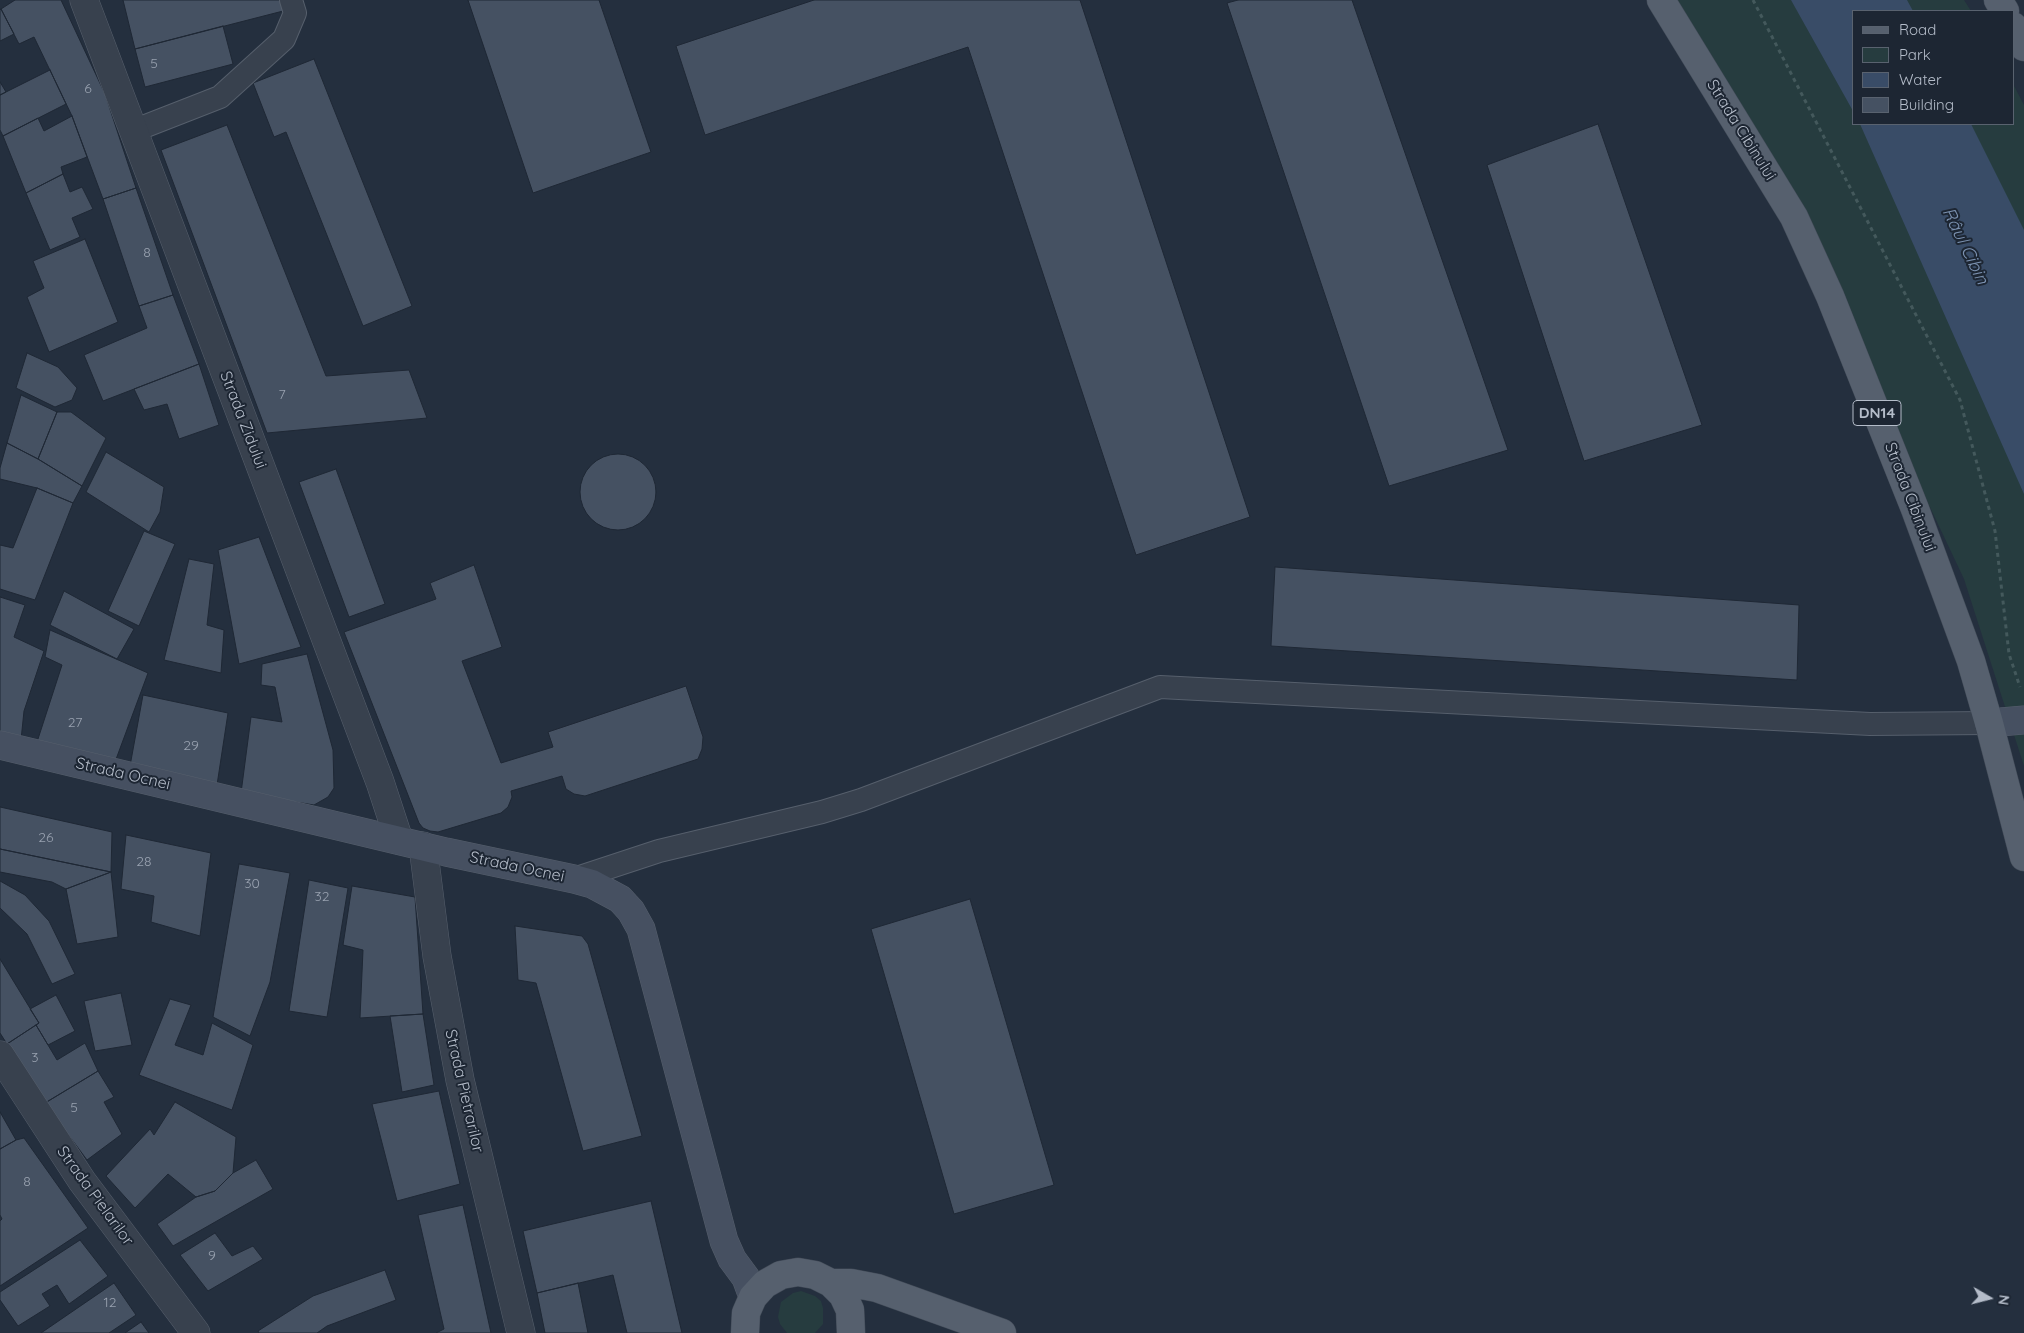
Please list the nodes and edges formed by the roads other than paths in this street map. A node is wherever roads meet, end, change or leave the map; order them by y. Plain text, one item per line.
1 (84, 0) edge
2 (291, 0) edge
3 (1661, 0) edge
4 (2014, 28) edge
5 (2024, 47) edge
6 (134, 131) junction
7 (2024, 720) edge
8 (1989, 723) junction
9 (0, 745) edge
10 (411, 843) junction
11 (2024, 857) edge
12 (574, 879) junction
13 (0, 1055) edge
14 (831, 1283) junction
15 (753, 1297) junction
16 (196, 1333) edge
17 (521, 1333) edge
18 (745, 1333) edge
19 (852, 1333) edge
20 (1002, 1333) edge

1 - 6 street, Strada Zidului
2 - 6 lane
3 - 8 main road, Strada Cibinului / DN14
4 - 5 main road
6 - 10 street, Strada Zidului
7 - 8 street
8 - 11 main road, Strada Cibinului / DN14
8 - 12 lane
9 - 10 street, Strada Ocnei
10 - 12 street, Strada Ocnei
10 - 17 street, Strada Pietrarilor
12 - 15 street, Strada Ocnei
13 - 16 street, Strada Pielarilor
14 - 15 main road
14 - 19 main road
14 - 20 main road
15 - 18 main road

